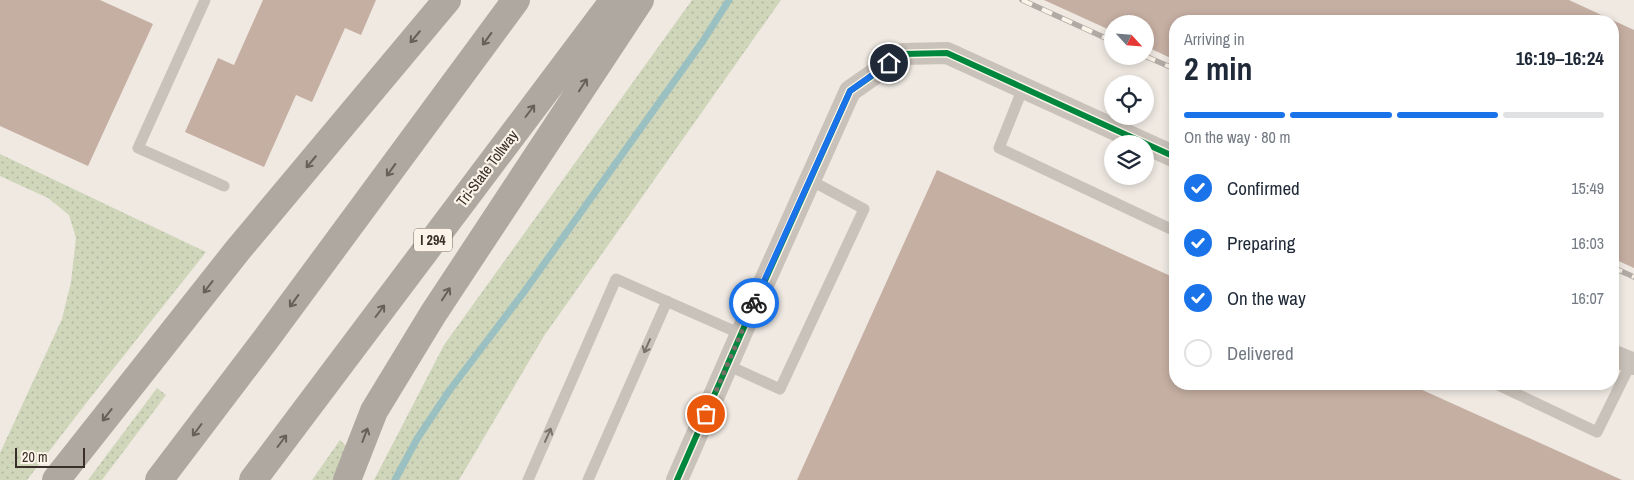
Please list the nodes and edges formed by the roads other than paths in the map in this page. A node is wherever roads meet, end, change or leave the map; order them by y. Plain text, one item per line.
1 (205, 0) edge
2 (447, 0) edge
3 (516, 0) edge
4 (614, 0) edge
5 (640, 0) edge
6 (1023, 88) junction
7 (1169, 153) edge
8 (810, 180) junction
9 (224, 186) dead end
10 (1169, 228) edge
11 (667, 301) junction
12 (740, 334) junction
13 (1626, 361) edge
14 (727, 365) junction
15 (1619, 378) edge
16 (1509, 390) edge
17 (1614, 390) edge
18 (56, 480) edge
19 (159, 480) edge
20 (253, 480) edge
21 (347, 480) edge
22 (528, 480) edge
23 (588, 480) edge
24 (677, 480) edge

1 - 9 lane
2 -> 18 highway
3 -> 19 highway
20 -> 4 highway, Tri-State Tollway / I 294
21 -> 5 highway
6 - 7 street
6 - 8 street
6 - 10 lane
8 - 12 street
8 - 14 lane
11 - 12 lane
22 -> 11 lane
11 -> 23 lane
12 - 14 street
13 - 15 lane
14 - 24 street
16 - 17 lane

